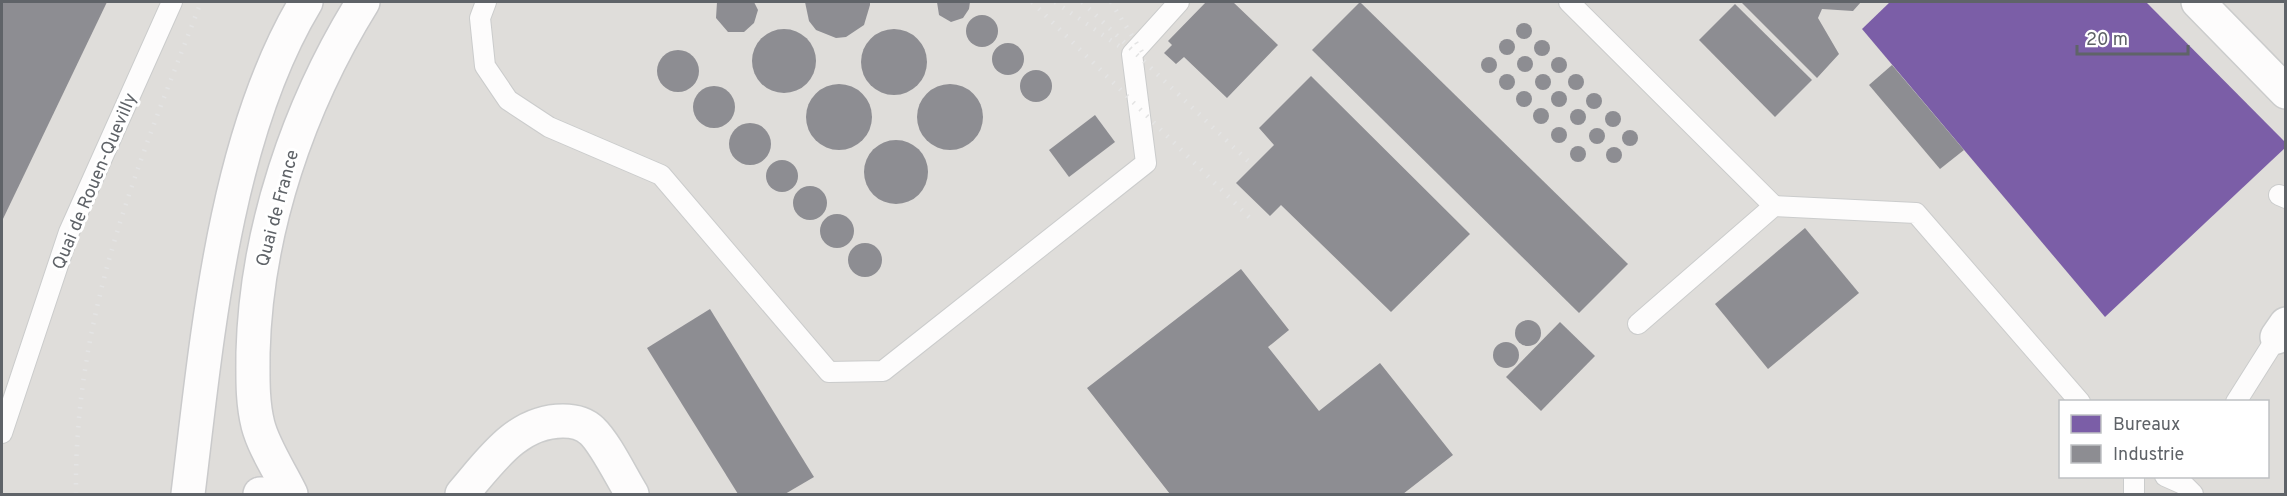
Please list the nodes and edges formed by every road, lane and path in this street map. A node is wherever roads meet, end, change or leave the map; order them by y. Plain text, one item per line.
1 (172, 2) edge
2 (306, 2) edge
3 (363, 2) edge
4 (486, 2) edge
5 (1179, 2) edge
6 (1569, 2) edge
7 (2198, 2) edge
8 (2286, 92) edge
9 (1774, 206) junction
10 (1638, 324) dead end
11 (2281, 330) edge
12 (2078, 400) edge
13 (2237, 400) edge
14 (2, 433) edge
15 (2134, 478) edge
16 (2168, 478) edge
17 (2188, 485) edge
18 (188, 495) edge
19 (260, 495) edge
20 (267, 495) edge
21 (291, 495) edge
22 (462, 495) edge
23 (632, 495) edge
24 (2134, 495) edge

1 - 14 lane, Quai de Rouen-Quevilly
2 - 18 main road
3 - 21 main road, Quai de France
4 - 5 lane
6 - 9 lane
7 - 8 main road
9 - 10 lane
9 - 12 lane
11 - 13 lane
15 - 24 lane
16 - 17 lane
19 - 20 main road
22 - 23 main road

